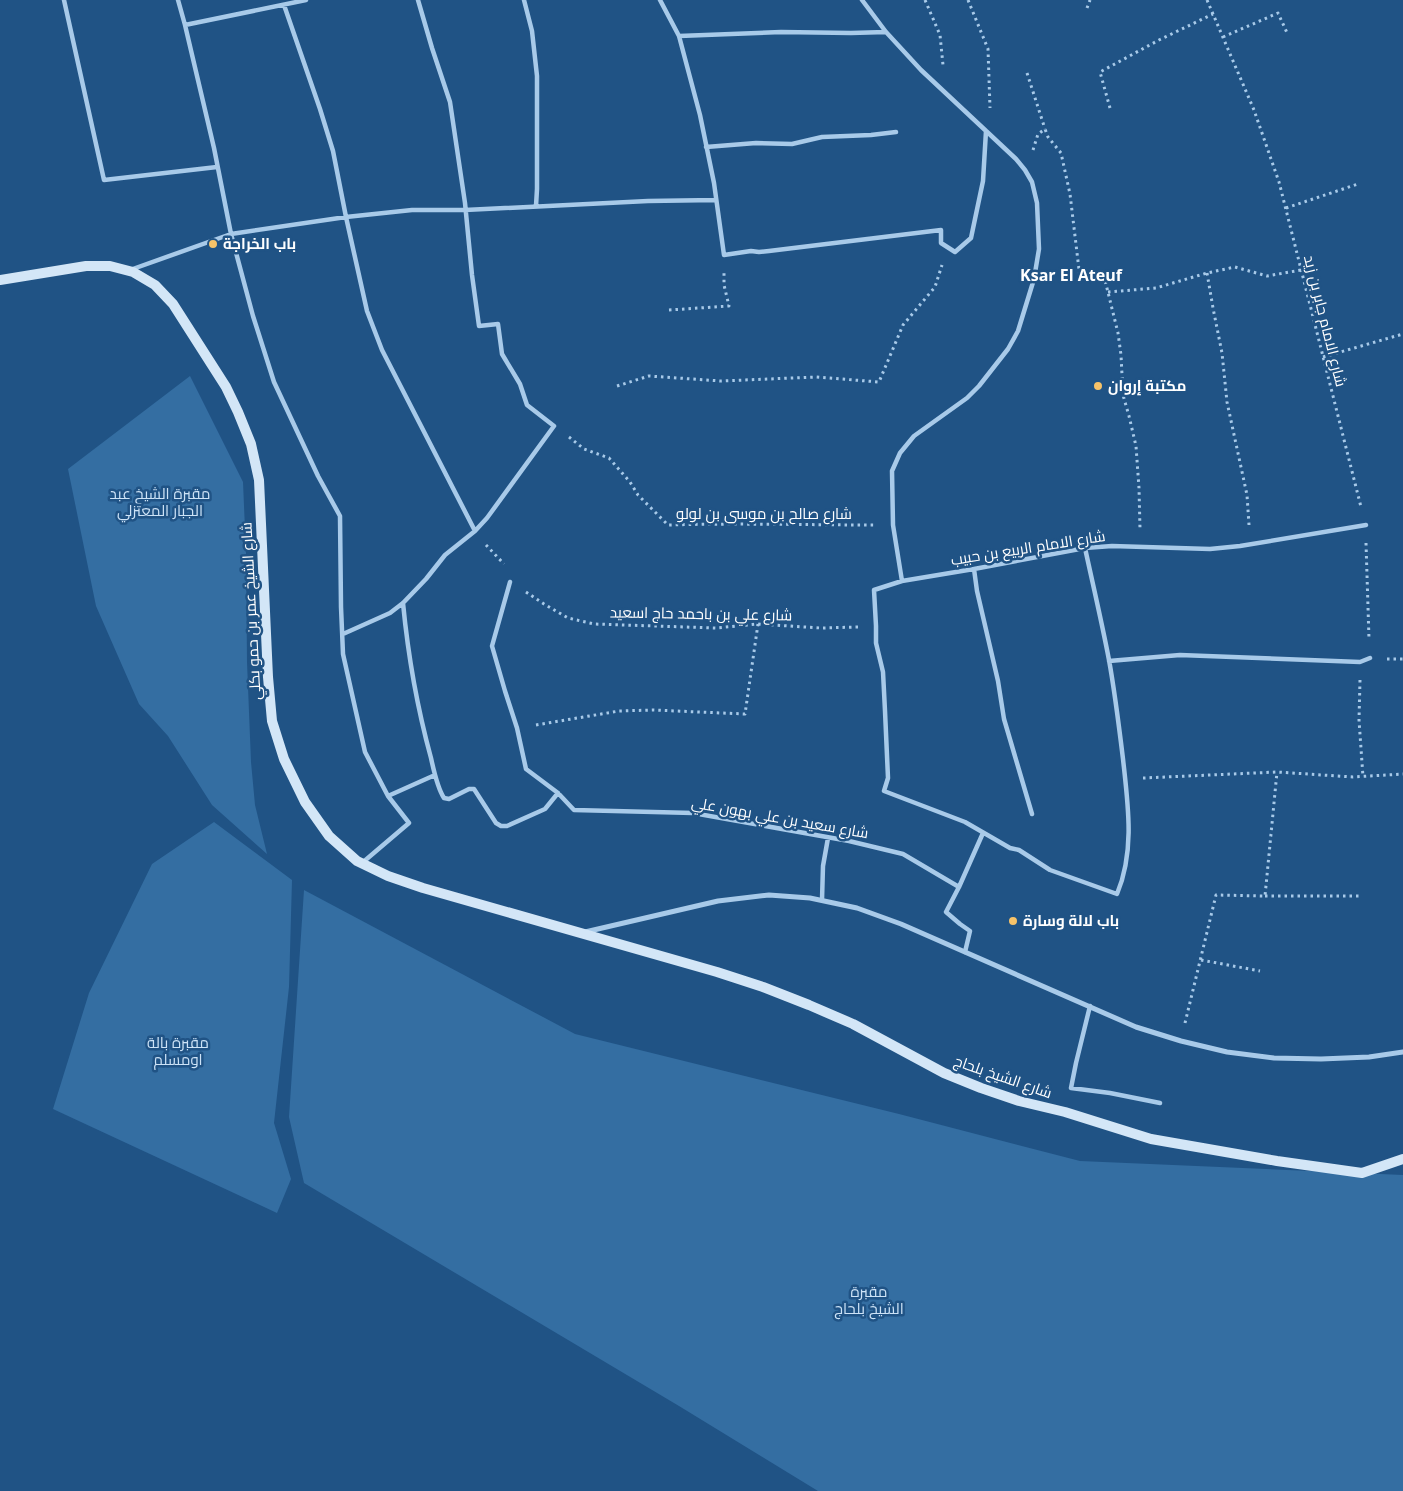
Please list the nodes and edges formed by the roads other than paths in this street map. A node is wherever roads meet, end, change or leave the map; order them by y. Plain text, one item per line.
1 (64, 0) edge
2 (178, 0) edge
3 (306, 0) edge
4 (418, 0) edge
5 (524, 0) edge
6 (660, 0) edge
7 (862, 0) edge
8 (284, 5) junction
9 (186, 25) junction
10 (886, 32) junction
11 (679, 36) junction
12 (986, 131) junction
13 (896, 132) dead end
14 (706, 147) junction
15 (217, 168) junction
16 (716, 200) junction
17 (536, 206) junction
18 (465, 210) junction
19 (346, 217) junction
20 (231, 234) junction
21 (127, 271) junction
22 (0, 280) edge
23 (1366, 525) road end
24 (475, 531) junction
25 (1085, 548) junction
26 (974, 570) junction
27 (902, 581) junction
28 (510, 582) road end
29 (402, 602) junction
30 (342, 634) junction
31 (1370, 658) road end
32 (1109, 661) junction
33 (436, 775) junction
34 (558, 794) junction
35 (388, 796) junction
36 (1032, 814) dead end
37 (983, 833) junction
38 (828, 838) junction
39 (362, 863) junction
40 (960, 887) junction
41 (822, 900) junction
42 (582, 933) junction
43 (965, 952) junction
44 (1090, 1006) junction
45 (1403, 1052) edge
46 (1160, 1102) dead end
47 (1403, 1159) edge

1 - 15 street
2 - 9 street
3 - 8 street
4 - 18 street
5 - 17 street
6 - 11 street
7 - 10 street
8 - 9 street
8 - 19 street
9 - 15 street
10 - 11 street
10 - 12 street
11 - 14 street
12 - 16 street
12 - 27 street
13 - 14 street
14 - 16 street
15 - 20 street
16 - 17 street
17 - 18 street
18 - 19 street
18 - 24 street
19 - 20 street
19 - 24 street
20 - 21 street
20 - 30 street
21 - 22 main road, شارع الشيخ عمر بن حمو بكلي
21 - 39 main road, شارع الشيخ عمر بن حمو بكلي
23 - 25 street, شارع الامام الربيع بن حبيب
24 - 29 street
25 - 26 street, شارع الامام الربيع بن حبيب
25 - 32 street
26 - 27 street, شارع الامام الربيع بن حبيب
26 - 36 street
27 - 37 street, شارع الامام الربيع بن حبيب
28 - 34 street, شارع سعيد بن علي بهون علي
29 - 30 street
29 - 33 street
30 - 35 street
31 - 32 street
32 - 37 street
33 - 34 street
33 - 35 street
34 - 38 street, شارع سعيد بن علي بهون علي
35 - 39 street
37 - 40 street
38 - 40 street, شارع سعيد بن علي بهون علي
38 - 41 street
39 - 42 main road, شارع الشيخ عمر بن حمو بكلي
40 - 43 street
41 - 42 street
41 - 43 street
42 - 47 main road, شارع الشيخ بلحاج
43 - 44 street
44 - 45 street
44 - 46 street

